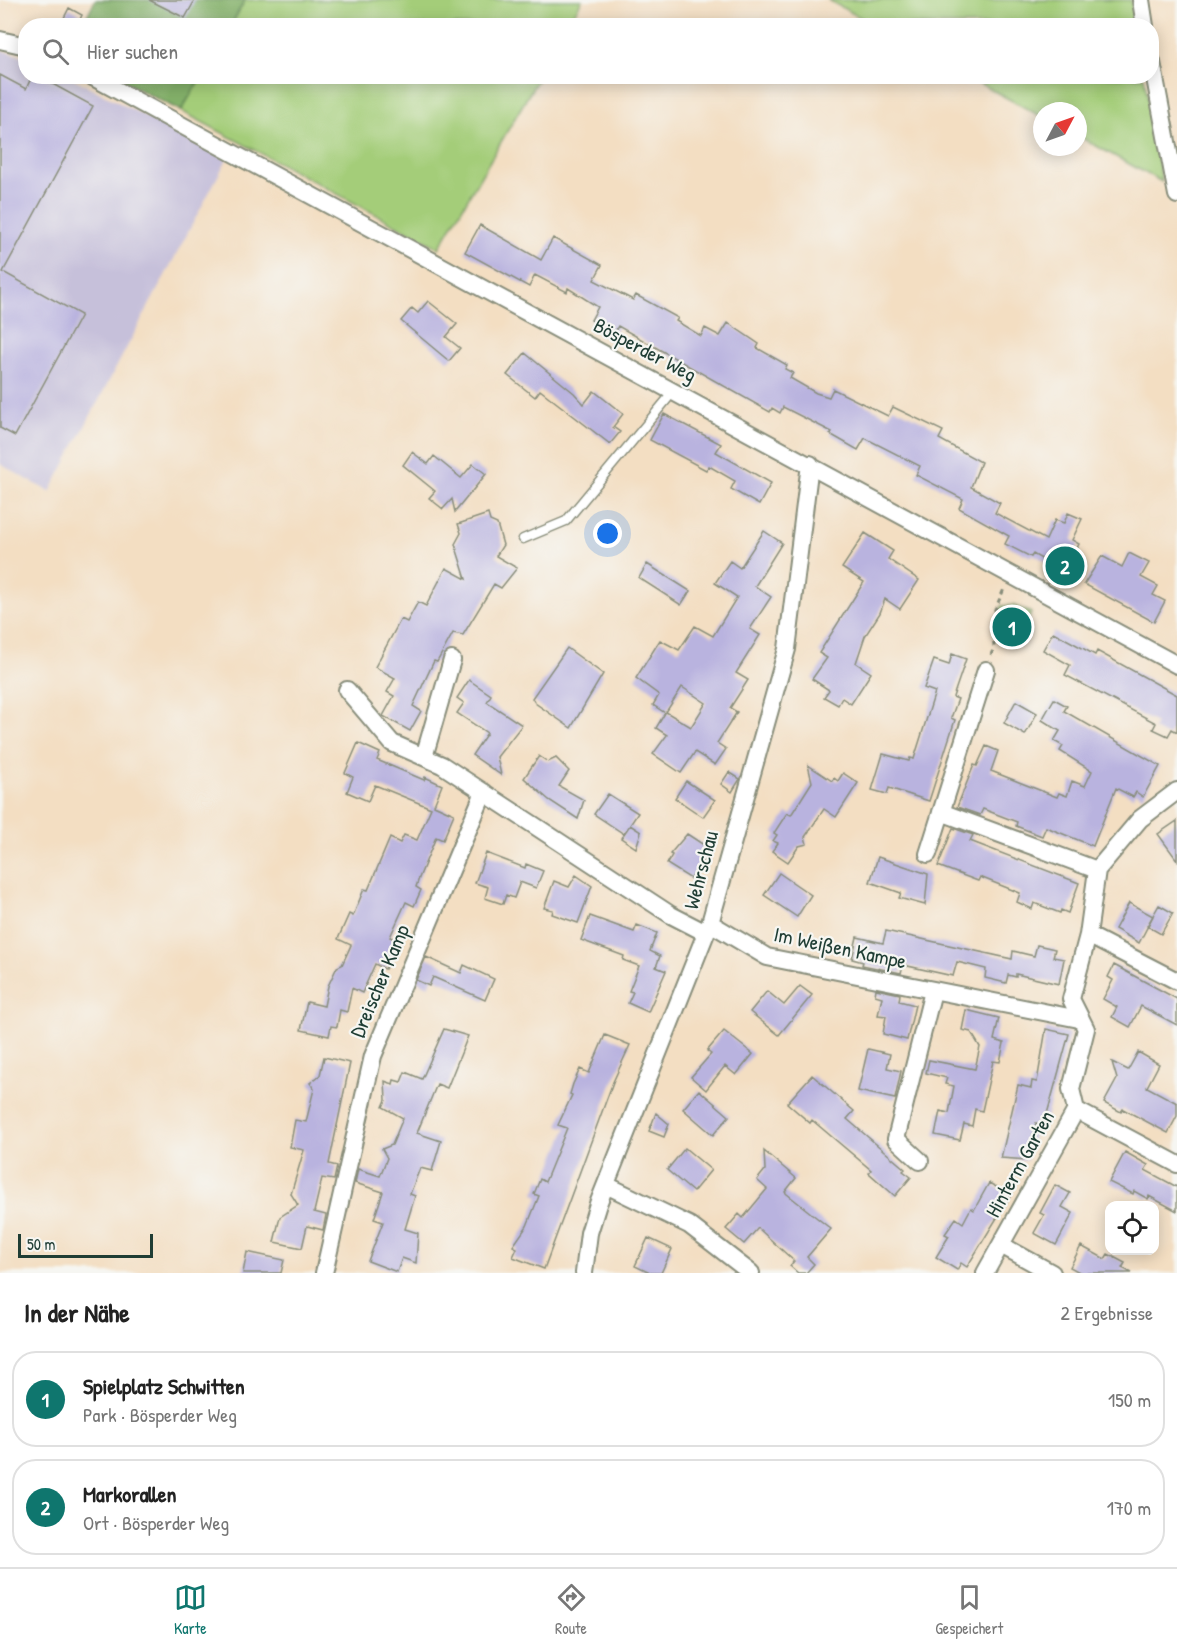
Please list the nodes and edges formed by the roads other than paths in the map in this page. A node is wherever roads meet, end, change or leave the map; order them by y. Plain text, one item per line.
1 (1141, 0) edge
2 (1144, 18) edge
3 (0, 40) edge
4 (18, 44) edge
5 (106, 84) edge
6 (1156, 84) edge
7 (1177, 195) edge
8 (674, 391) junction
9 (810, 464) junction
10 (523, 539) dead end
11 (452, 660) dead end
12 (1177, 665) edge
13 (986, 670) road end
14 (347, 690) dead end
15 (424, 757) junction
16 (1177, 791) edge
17 (484, 792) junction
18 (940, 812) junction
19 (928, 854) dead end
20 (1097, 870) junction
21 (708, 928) junction
22 (1088, 935) junction
23 (1177, 981) edge
24 (933, 991) junction
25 (1079, 1019) junction
26 (1076, 1110) junction
27 (920, 1161) dead end
28 (1177, 1164) edge
29 (606, 1185) junction
30 (1001, 1245) junction
31 (324, 1273) edge
32 (584, 1273) edge
33 (751, 1273) edge
34 (985, 1273) edge
35 (1052, 1273) edge

1 - 2 street
3 - 4 street
5 - 8 street, Bösperder Weg
6 - 7 street
8 - 9 street, Bösperder Weg
8 - 10 lane
9 - 12 street, Bösperder Weg
9 - 21 street, Wehrschau
11 - 15 street
13 - 18 street
14 - 15 street
15 - 17 street
16 - 20 street
17 - 21 street
17 - 31 street, Dreischer Kamp
18 - 19 street
18 - 20 street
20 - 22 street, Hinterm Garten
21 - 24 street, Im Weißen Kampe
21 - 29 street, Wehrschau
22 - 23 street
22 - 25 street, Hinterm Garten
24 - 25 street, Im Weißen Kampe
24 - 27 street
25 - 26 street, Hinterm Garten
26 - 28 street
26 - 30 street, Hinterm Garten
29 - 32 street, Wehrschau
29 - 33 street
30 - 34 street, Hinterm Garten
30 - 35 street

